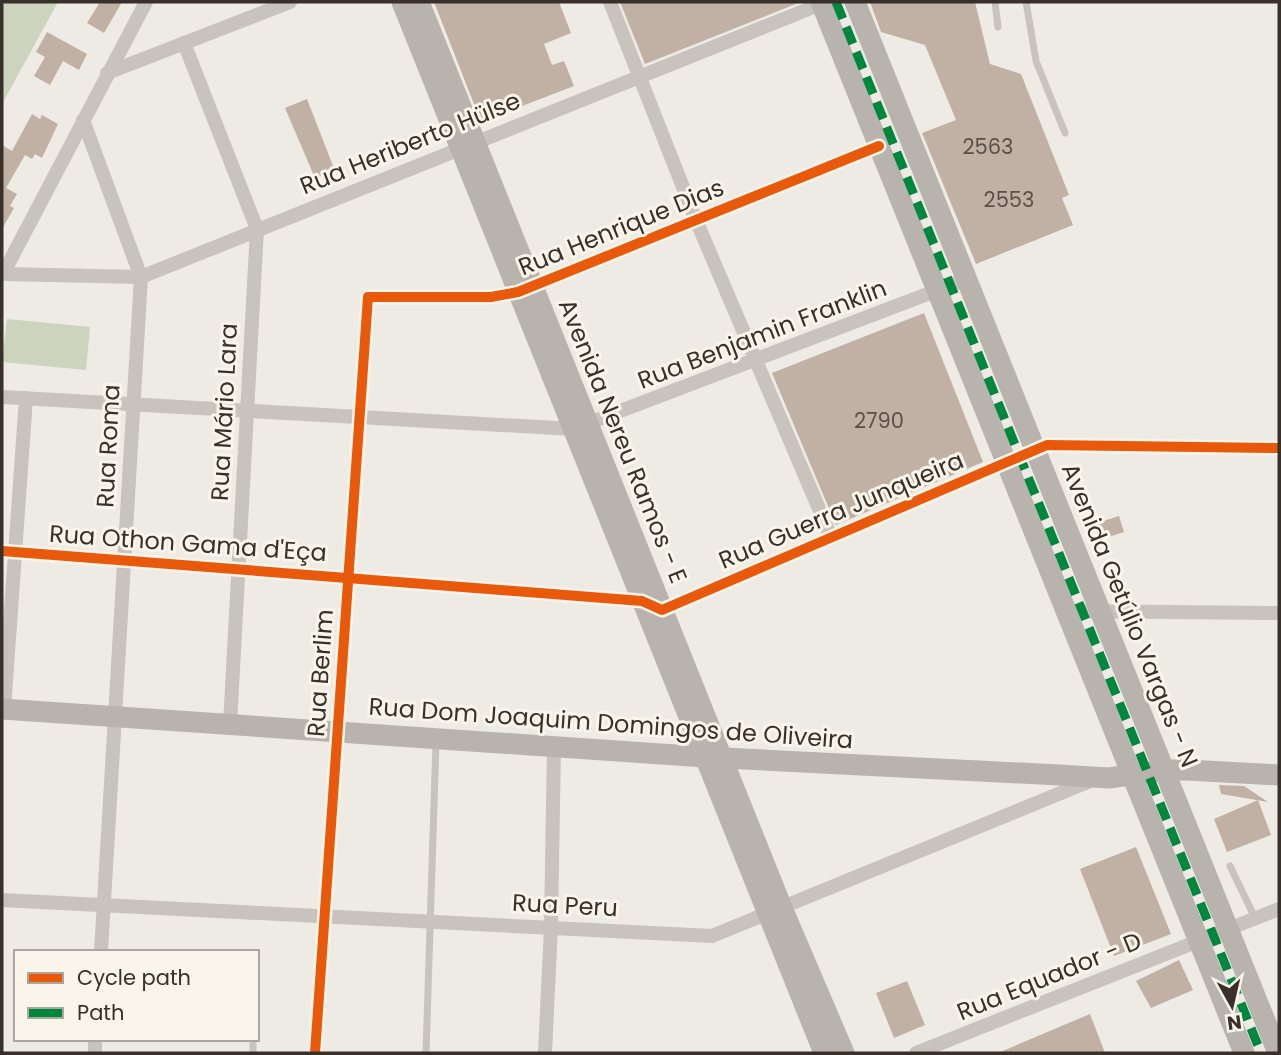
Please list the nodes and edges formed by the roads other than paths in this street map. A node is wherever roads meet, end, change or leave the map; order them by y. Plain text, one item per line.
1 (146, 2) edge
2 (290, 2) edge
3 (401, 2) edge
4 (419, 2) edge
5 (610, 2) edge
6 (823, 2) edge
7 (855, 2) edge
8 (995, 2) edge
9 (1026, 2) edge
10 (998, 27) dead end
11 (184, 43) junction
12 (430, 52) junction
13 (107, 73) junction
14 (639, 76) junction
15 (83, 120) junction
16 (1065, 132) dead end
17 (467, 144) junction
18 (879, 146) junction
19 (696, 220) junction
20 (257, 229) junction
21 (2, 274) edge
22 (141, 277) junction
23 (967, 279) junction
24 (525, 289) junction
25 (938, 291) junction
26 (368, 297) joint
27 (756, 359) junction
28 (2, 397) edge
29 (26, 398) junction
30 (134, 404) junction
31 (247, 410) junction
32 (360, 416) junction
33 (580, 426) junction
34 (1279, 448) edge
35 (1035, 450) junction
36 (1007, 462) junction
37 (831, 537) junction
38 (8, 551) edge
39 (124, 560) junction
40 (239, 568) junction
41 (348, 576) junction
42 (642, 601) junction
43 (662, 610) junction
44 (1100, 610) junction
45 (1067, 611) junction
46 (1279, 613) edge
47 (680, 675) junction
48 (3, 709) edge
49 (115, 716) junction
50 (230, 724) junction
51 (337, 731) junction
52 (436, 738) junction
53 (554, 745) junction
54 (713, 757) junction
55 (1165, 770) junction
56 (1279, 775) edge
57 (1133, 776) junction
58 (1096, 779) junction
59 (1230, 866) dead end
60 (2, 900) edge
61 (104, 905) junction
62 (1279, 909) edge
63 (775, 911) junction
64 (324, 916) junction
65 (1255, 918) junction
66 (431, 922) junction
67 (551, 926) junction
68 (1228, 929) junction
69 (1199, 941) junction
70 (101, 950) edge
71 (315, 1053) edge
72 (426, 1053) edge
73 (545, 1053) edge
74 (824, 1053) edge
75 (845, 1053) edge
76 (916, 1053) edge
77 (1244, 1053) edge
78 (1278, 1053) edge

1 - 13 street
2 - 11 street
3 - 12 street, Avenida Nereu Ramos - E
4 - 12 street, Avenida Nereu Ramos - E
5 - 14 street
6 - 14 street, Rua Heriberto Hülse
6 - 18 street
7 - 23 street, Avenida Getúlio Vargas - N
8 - 10 lane
9 - 16 lane
11 - 13 street
11 - 20 street
12 - 17 street, Avenida Nereu Ramos - E
13 - 15 street
14 - 17 street, Rua Heriberto Hülse
14 - 19 street
15 - 21 street
15 - 22 street, Rua Roma
17 - 20 street, Rua Heriberto Hülse
17 - 24 street, Avenida Nereu Ramos - E
18 - 19 street, Rua Henrique Dias
18 - 25 street
19 - 24 street, Rua Henrique Dias
19 - 27 street
20 - 22 street, Rua Heriberto Hülse
20 - 31 street, Rua Mário Lara
21 - 22 street, Rua Heriberto Hülse
22 - 30 street, Rua Roma
23 - 25 street, Rua Benjamin Franklin
23 - 35 street, Avenida Getúlio Vargas - N
24 - 26 street, Rua Henrique Dias
24 - 33 street, Avenida Nereu Ramos - E
25 - 27 street, Rua Benjamin Franklin
25 - 36 street
26 - 32 street, Rua Berlim
27 - 33 street, Rua Benjamin Franklin
27 - 37 street
28 - 29 street
29 - 30 street
29 - 38 street
30 - 31 street
30 - 39 street, Rua Roma
31 - 32 street
31 - 40 street, Rua Mário Lara
32 - 33 street
32 - 41 street, Rua Berlim
33 - 42 street, Avenida Nereu Ramos - E
33 - 43 street, Avenida Nereu Ramos - E
34 - 35 street, Rua Guerra Junqueira
35 - 36 street, Rua Guerra Junqueira
35 - 44 street, Avenida Getúlio Vargas - N
36 - 37 street, Rua Guerra Junqueira
36 - 45 street
37 - 43 street, Rua Guerra Junqueira
38 - 39 street, Rua Othon Gama d'Eça
38 - 48 street
39 - 40 street, Rua Othon Gama d'Eça
39 - 49 street, Rua Roma
40 - 41 street, Rua Othon Gama d'Eça
40 - 50 street, Rua Mário Lara
41 - 42 street, Rua Othon Gama d'Eça
41 - 51 street, Rua Berlim
42 - 43 street, Rua Othon Gama d'Eça
42 - 47 street, Avenida Nereu Ramos - E
43 - 47 street, Avenida Nereu Ramos - E
44 - 45 street
44 - 46 street
44 - 55 street, Avenida Getúlio Vargas - N
45 - 57 street
47 - 54 street, Avenida Nereu Ramos - E
48 - 49 street, Rua Dom Joaquim Domingos de Oliveira
49 - 50 street, Rua Dom Joaquim Domingos de Oliveira
49 - 61 street, Rua Roma
50 - 51 street, Rua Dom Joaquim Domingos de Oliveira
51 - 52 street, Rua Dom Joaquim Domingos de Oliveira
51 - 64 street, Rua Berlim
52 - 53 street, Rua Dom Joaquim Domingos de Oliveira
52 - 66 lane
53 - 54 street, Rua Dom Joaquim Domingos de Oliveira
53 - 67 street
54 - 58 street, Rua Dom Joaquim Domingos de Oliveira
54 - 63 street, Avenida Nereu Ramos - E
55 - 56 street, Rua Dom Joaquim Domingos de Oliveira
55 - 57 street, Rua Dom Joaquim Domingos de Oliveira
55 - 68 street, Avenida Getúlio Vargas - N
57 - 58 street, Rua Dom Joaquim Domingos de Oliveira
57 - 69 street
58 - 63 street, Rua Peru
59 - 65 lane
60 - 61 street, Rua Peru
61 - 64 street, Rua Peru
61 - 70 street, Rua Roma
62 - 65 street, Rua Equador - D
63 - 67 street, Rua Peru
63 - 74 street, Avenida Nereu Ramos - E
63 - 75 street, Avenida Nereu Ramos - E
64 - 66 street, Rua Peru
64 - 71 street, Rua Berlim
65 - 68 street, Rua Equador - D
66 - 67 street, Rua Peru
66 - 72 lane
67 - 73 street
68 - 69 street, Rua Equador - D
68 - 78 street, Avenida Getúlio Vargas - N
69 - 76 street, Rua Equador - D
69 - 77 street

